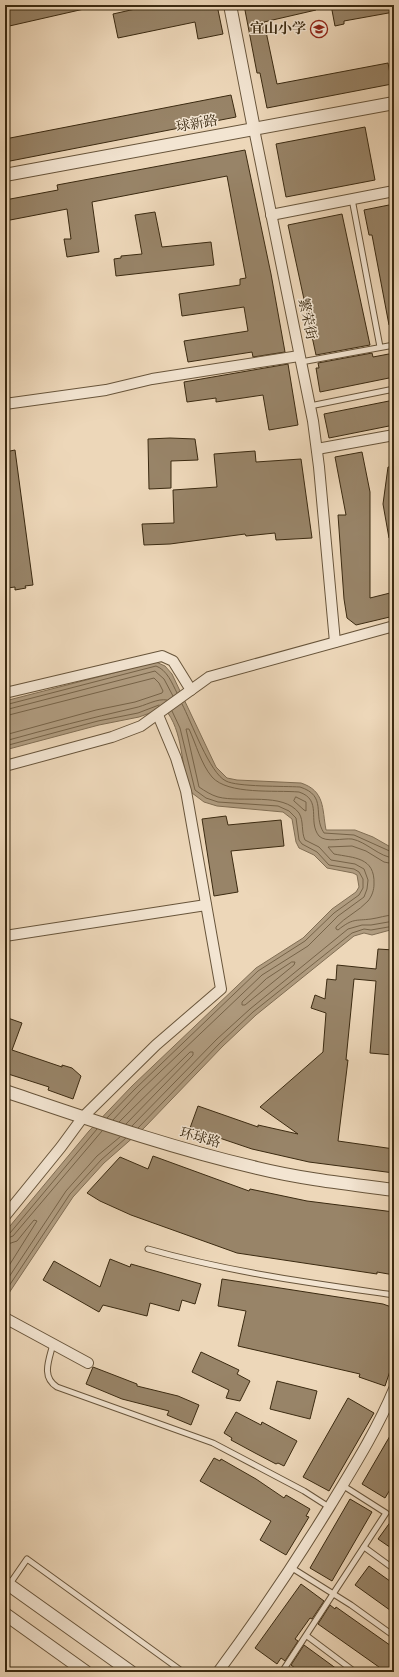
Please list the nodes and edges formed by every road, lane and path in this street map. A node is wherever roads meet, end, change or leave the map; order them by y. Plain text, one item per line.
1 (230, 5) edge
2 (394, 103) edge
3 (254, 129) junction
4 (5, 175) edge
5 (394, 191) edge
6 (352, 200) junction
7 (271, 215) junction
8 (394, 345) edge
9 (380, 347) junction
10 (300, 359) junction
11 (394, 389) edge
12 (5, 404) edge
13 (310, 406) junction
14 (394, 435) edge
15 (317, 449) junction
16 (394, 626) edge
17 (335, 642) junction
18 (189, 692) junction
19 (5, 693) edge
20 (160, 713) junction
21 (5, 766) edge
22 (206, 905) junction
23 (5, 936) edge
24 (5, 1091) edge
25 (86, 1118) junction
26 (394, 1190) edge
27 (5, 1216) edge
28 (148, 1249) dead end
29 (394, 1295) edge
30 (5, 1318) edge
31 (53, 1344) junction
32 (88, 1363) dead end
33 (394, 1389) edge
34 (342, 1485) junction
35 (329, 1507) junction
36 (364, 1547) junction
37 (292, 1568) junction
38 (394, 1569) edge
39 (7, 1583) edge
40 (334, 1595) junction
41 (5, 1614) edge
42 (307, 1636) junction
43 (394, 1636) edge
44 (86, 1672) edge
45 (130, 1672) edge
46 (183, 1672) edge
47 (218, 1672) edge
48 (282, 1672) edge
49 (355, 1672) edge

1 - 3 street, 繁荣街
2 - 3 street, 球新路
3 - 4 street, 球新路
3 - 7 street, 繁荣街
5 - 6 street
6 - 7 street
6 - 9 lane
7 - 10 street, 繁荣街
8 - 9 lane
9 - 10 lane
10 - 12 street
10 - 13 street, 繁荣街
11 - 13 lane
13 - 15 street, 繁荣街
14 - 15 street
15 - 17 street, 繁荣街
16 - 17 street
17 - 18 street
18 - 19 street
18 - 20 street
20 - 21 street
20 - 22 street
22 - 23 street
22 - 25 street
24 - 25 street, 环球路
25 - 26 street, 环球路
25 - 27 street
28 - 29 lane
30 - 31 street
31 - 32 street
31 - 35 lane
33 - 34 street
34 - 35 street
34 - 36 lane
35 - 37 street
36 - 38 lane
36 - 40 lane
37 - 40 lane
37 - 47 street
39 - 45 street
39 - 46 lane
40 - 42 lane
40 - 43 lane
41 - 44 street
42 - 48 lane
42 - 49 lane

